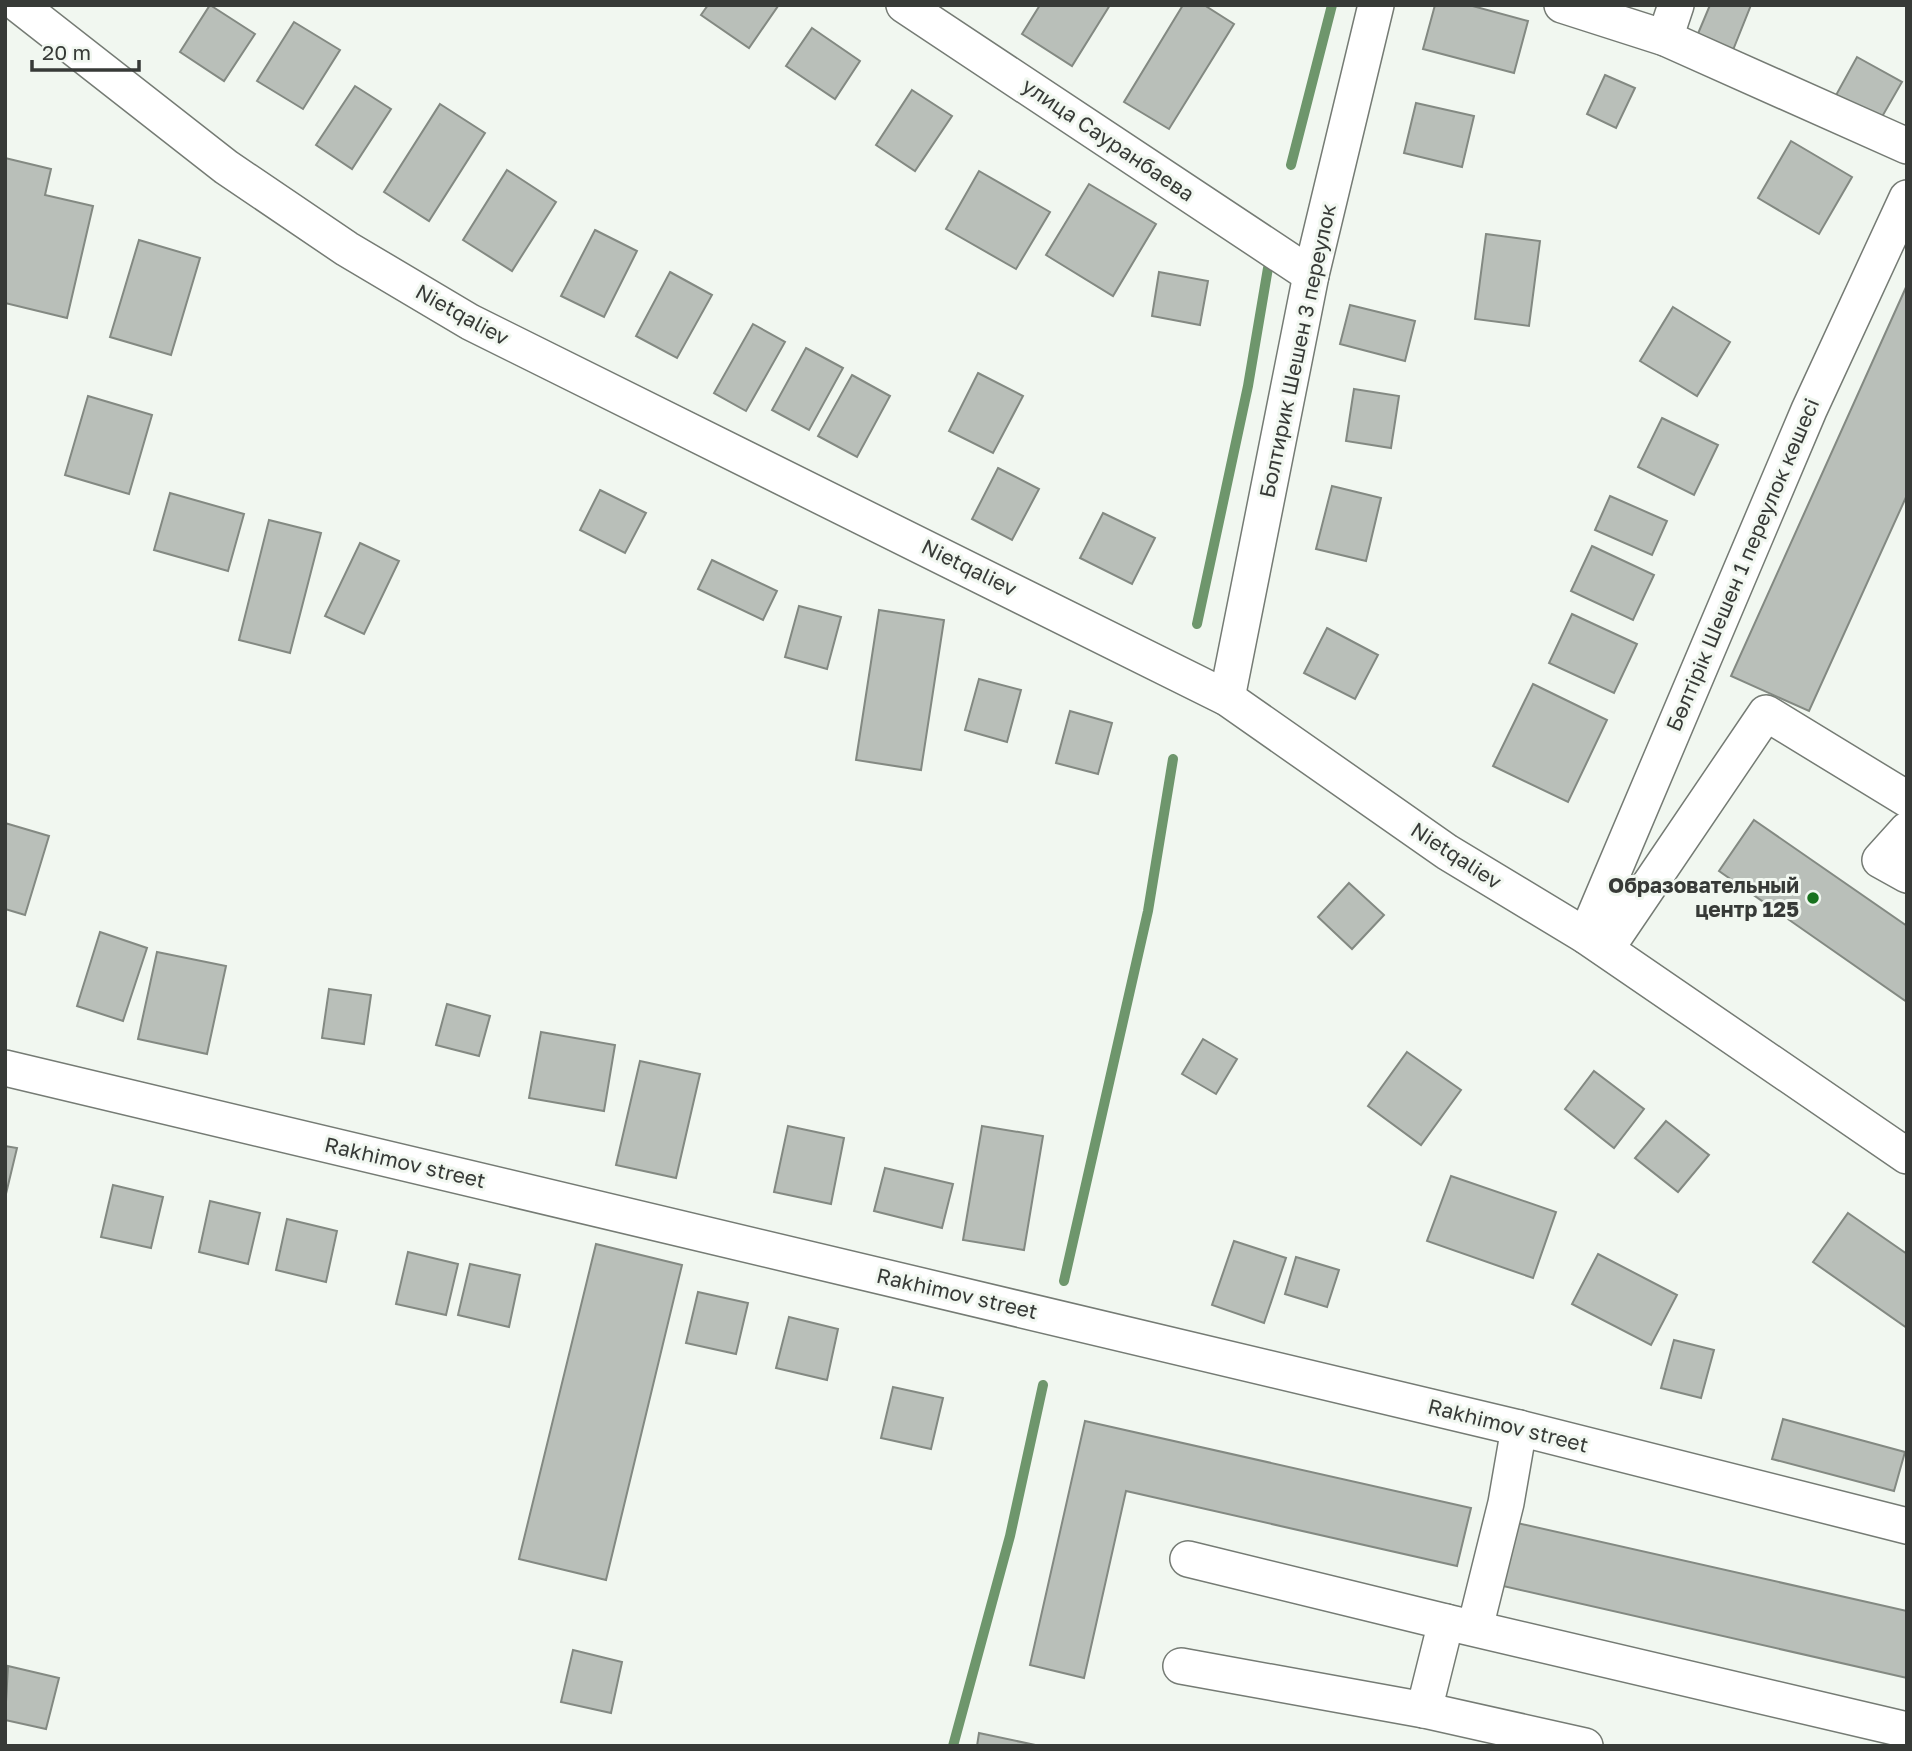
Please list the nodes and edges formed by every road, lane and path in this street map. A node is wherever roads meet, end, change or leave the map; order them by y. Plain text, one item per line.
1 (19, 5) edge
2 (904, 5) edge
3 (1376, 5) edge
4 (1562, 5) edge
5 (1676, 5) edge
6 (1665, 38) junction
7 (1907, 146) edge
8 (1907, 198) edge
9 (1311, 275) junction
10 (1227, 698) junction
11 (1907, 799) edge
12 (1907, 830) edge
13 (1907, 876) edge
14 (1596, 943) junction
15 (5, 1068) edge
16 (1907, 1156) edge
17 (1519, 1428) junction
18 (1907, 1526) edge
19 (1188, 1559) dead end
20 (1460, 1625) junction
21 (1181, 1666) dead end
22 (1424, 1710) junction
23 (1907, 1730) edge
24 (1585, 1746) edge

1 - 10 street, Nietqaliev
2 - 9 street, улица Сауранбаева
3 - 9 street, Болтирик Шешен 3 переулок
4 - 6 street
5 - 6 street
6 - 7 street
8 - 14 street, Бөлтірік Шешен 1 переулок көшесі
9 - 10 street, Болтирик Шешен 3 переулок
10 - 14 street, Nietqaliev
11 - 14 street
12 - 13 street
14 - 16 street, Nietqaliev
15 - 17 street, Rakhimov street
17 - 18 street, Rakhimov street
17 - 20 street
19 - 20 street
20 - 22 street
20 - 23 street
21 - 22 street
22 - 24 street

